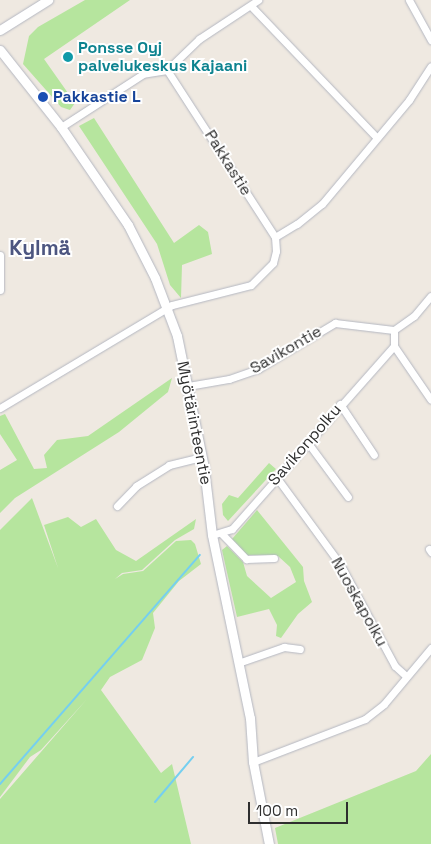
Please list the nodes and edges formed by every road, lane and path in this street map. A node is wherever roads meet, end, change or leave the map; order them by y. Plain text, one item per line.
1 (48, 0) edge
2 (258, 0) edge
3 (408, 0) edge
4 (251, 6) junction
5 (0, 30) edge
6 (431, 40) edge
7 (0, 50) edge
8 (431, 66) edge
9 (166, 70) junction
10 (61, 127) junction
11 (377, 138) junction
12 (275, 237) junction
13 (0, 255) edge
14 (0, 290) edge
15 (431, 296) edge
16 (168, 310) junction
17 (394, 330) junction
18 (394, 346) junction
19 (188, 386) junction
20 (431, 400) edge
21 (340, 404) junction
22 (0, 408) edge
23 (308, 443) junction
24 (374, 455) dead end
25 (202, 457) junction
26 (278, 478) junction
27 (348, 497) dead end
28 (117, 506) dead end
29 (222, 534) junction
30 (212, 535) junction
31 (274, 558) dead end
32 (431, 648) edge
33 (300, 649) dead end
34 (238, 663) junction
35 (406, 676) junction
36 (253, 762) junction
37 (269, 844) edge

1 - 5 street
2 - 4 street
3 - 6 street
4 - 9 street
4 - 11 street
7 - 10 street, Myötärinteentie
8 - 11 street
9 - 10 street
9 - 12 street, Pakkastie
10 - 16 street, Myötärinteentie
11 - 12 street
12 - 16 street
13 - 14 street
15 - 17 street
16 - 19 street, Myötärinteentie
16 - 22 street
17 - 18 street
17 - 19 street, Savikontie
18 - 20 street
18 - 21 street, Savikonpolku
19 - 25 street, Myötärinteentie
21 - 23 street, Savikonpolku
21 - 24 street
23 - 26 street, Savikonpolku
23 - 27 street
25 - 28 street
25 - 30 street, Myötärinteentie
26 - 29 street, Savikonpolku
26 - 35 street, Nuoskapolku
29 - 30 street
29 - 31 street
30 - 34 street, Myötärinteentie
32 - 35 street
33 - 34 street
34 - 36 street, Myötärinteentie
35 - 36 street
36 - 37 street, Myötärinteentie

